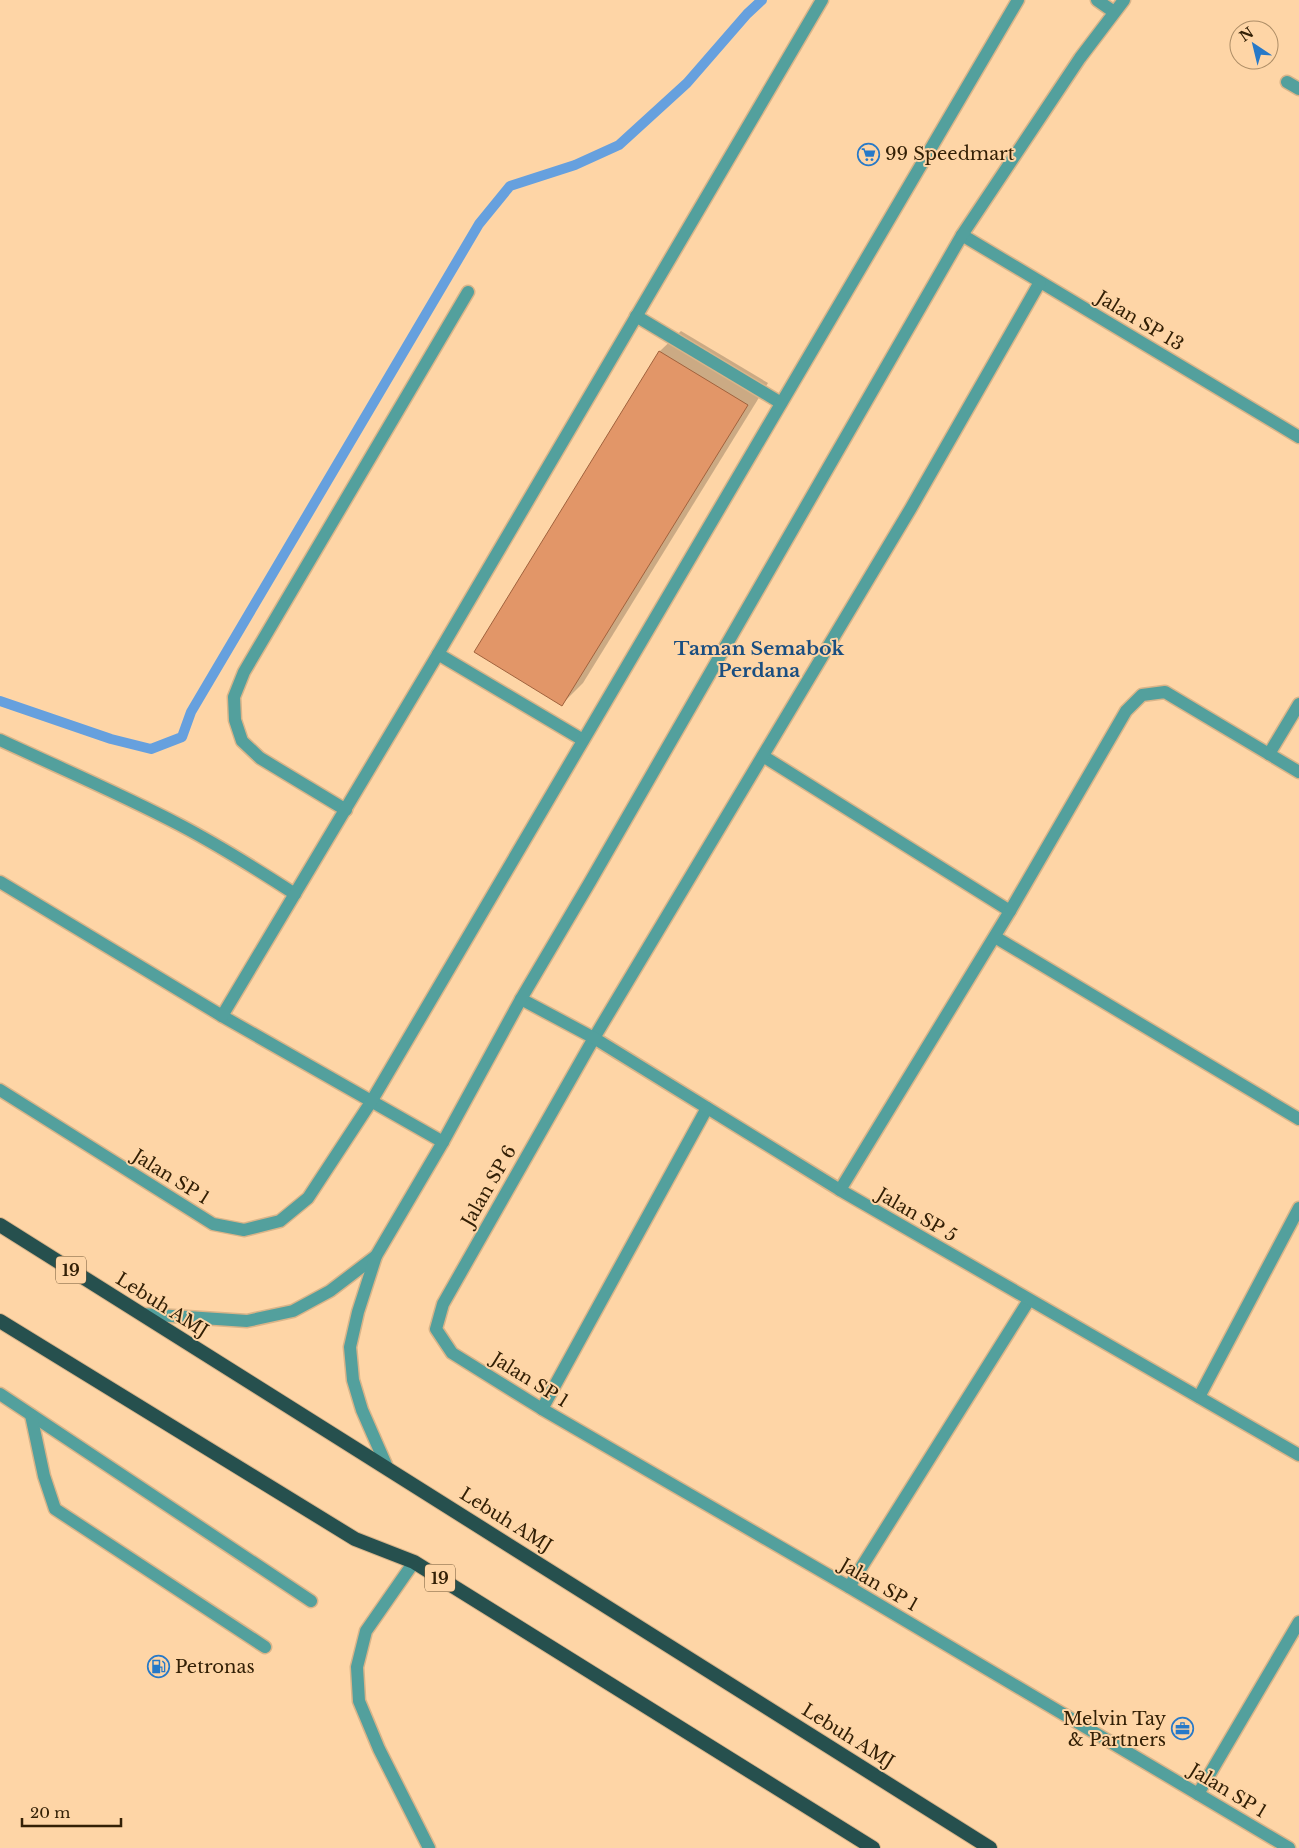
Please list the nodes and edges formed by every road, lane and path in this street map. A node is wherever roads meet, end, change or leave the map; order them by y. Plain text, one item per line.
1 (822, 0) edge
2 (1018, 0) edge
3 (1097, 0) edge
4 (1124, 0) edge
5 (1114, 12) junction
6 (1287, 82) dead end
7 (1299, 89) edge
8 (962, 235) junction
9 (1040, 282) junction
10 (468, 292) dead end
11 (636, 316) junction
12 (781, 403) junction
13 (1299, 437) edge
14 (438, 654) junction
15 (1299, 704) edge
16 (0, 740) edge
17 (583, 740) junction
18 (1269, 754) junction
19 (763, 756) junction
20 (1299, 772) edge
21 (346, 810) junction
22 (0, 882) edge
23 (296, 894) junction
24 (1010, 911) junction
25 (995, 937) junction
26 (521, 998) junction
27 (222, 1016) junction
28 (594, 1038) junction
29 (0, 1090) edge
30 (371, 1102) junction
31 (707, 1108) junction
32 (1299, 1119) edge
33 (443, 1142) junction
34 (840, 1190) junction
35 (1299, 1208) edge
36 (0, 1225) edge
37 (376, 1256) junction
38 (1029, 1300) junction
39 (142, 1314) junction
40 (0, 1321) edge
41 (452, 1353) joint
42 (0, 1394) edge
43 (1200, 1398) junction
44 (542, 1409) junction
45 (31, 1415) junction
46 (1299, 1455) edge
47 (387, 1467) junction
48 (414, 1562) junction
49 (849, 1587) junction
50 (311, 1601) dead end
51 (1299, 1622) edge
52 (266, 1647) dead end
53 (1198, 1794) junction
54 (429, 1848) edge
55 (873, 1848) edge
56 (990, 1848) edge
57 (1289, 1848) edge

1 - 11 street
2 - 12 street, Jalan SP 1
3 - 5 street
4 - 5 street
5 - 8 street
6 - 7 street
8 - 9 street, Jalan SP 13
8 - 26 street
9 - 13 street, Jalan SP 13
9 - 19 street, Jalan SP 6
10 - 21 street
11 - 12 street
11 - 14 street
12 - 17 street, Jalan SP 1
14 - 17 street
14 - 21 street
15 - 18 street
16 - 23 street
17 - 30 street, Jalan SP 1
18 - 20 street
18 - 24 street
19 - 24 street
19 - 28 street, Jalan SP 6
21 - 23 street
22 - 27 street
23 - 27 street
24 - 25 street
25 - 32 street
25 - 34 street
26 - 28 street, Jalan SP 5
26 - 33 street
27 - 30 street
28 - 31 street, Jalan SP 5
28 - 41 street, Jalan SP 6
29 - 30 street, Jalan SP 1
30 - 33 street
31 - 34 street, Jalan SP 5
31 - 44 street
33 - 37 street
34 - 38 street, Jalan SP 5
35 - 43 street
36 - 39 highway, Lebuh AMJ / 19
37 - 39 street
37 - 47 street
38 - 43 street, Jalan SP 5
38 - 49 street
39 - 47 highway, Lebuh AMJ / 19
40 - 48 highway, 19
41 - 44 street, Jalan SP 1
42 - 45 street
43 - 46 street, Jalan SP 5
44 - 49 street, Jalan SP 1
45 - 50 street
45 - 52 street
47 - 56 highway, Lebuh AMJ / 19
48 - 54 street
48 - 55 highway, 19
49 - 53 street, Jalan SP 1
51 - 53 street
53 - 57 street, Jalan SP 1

